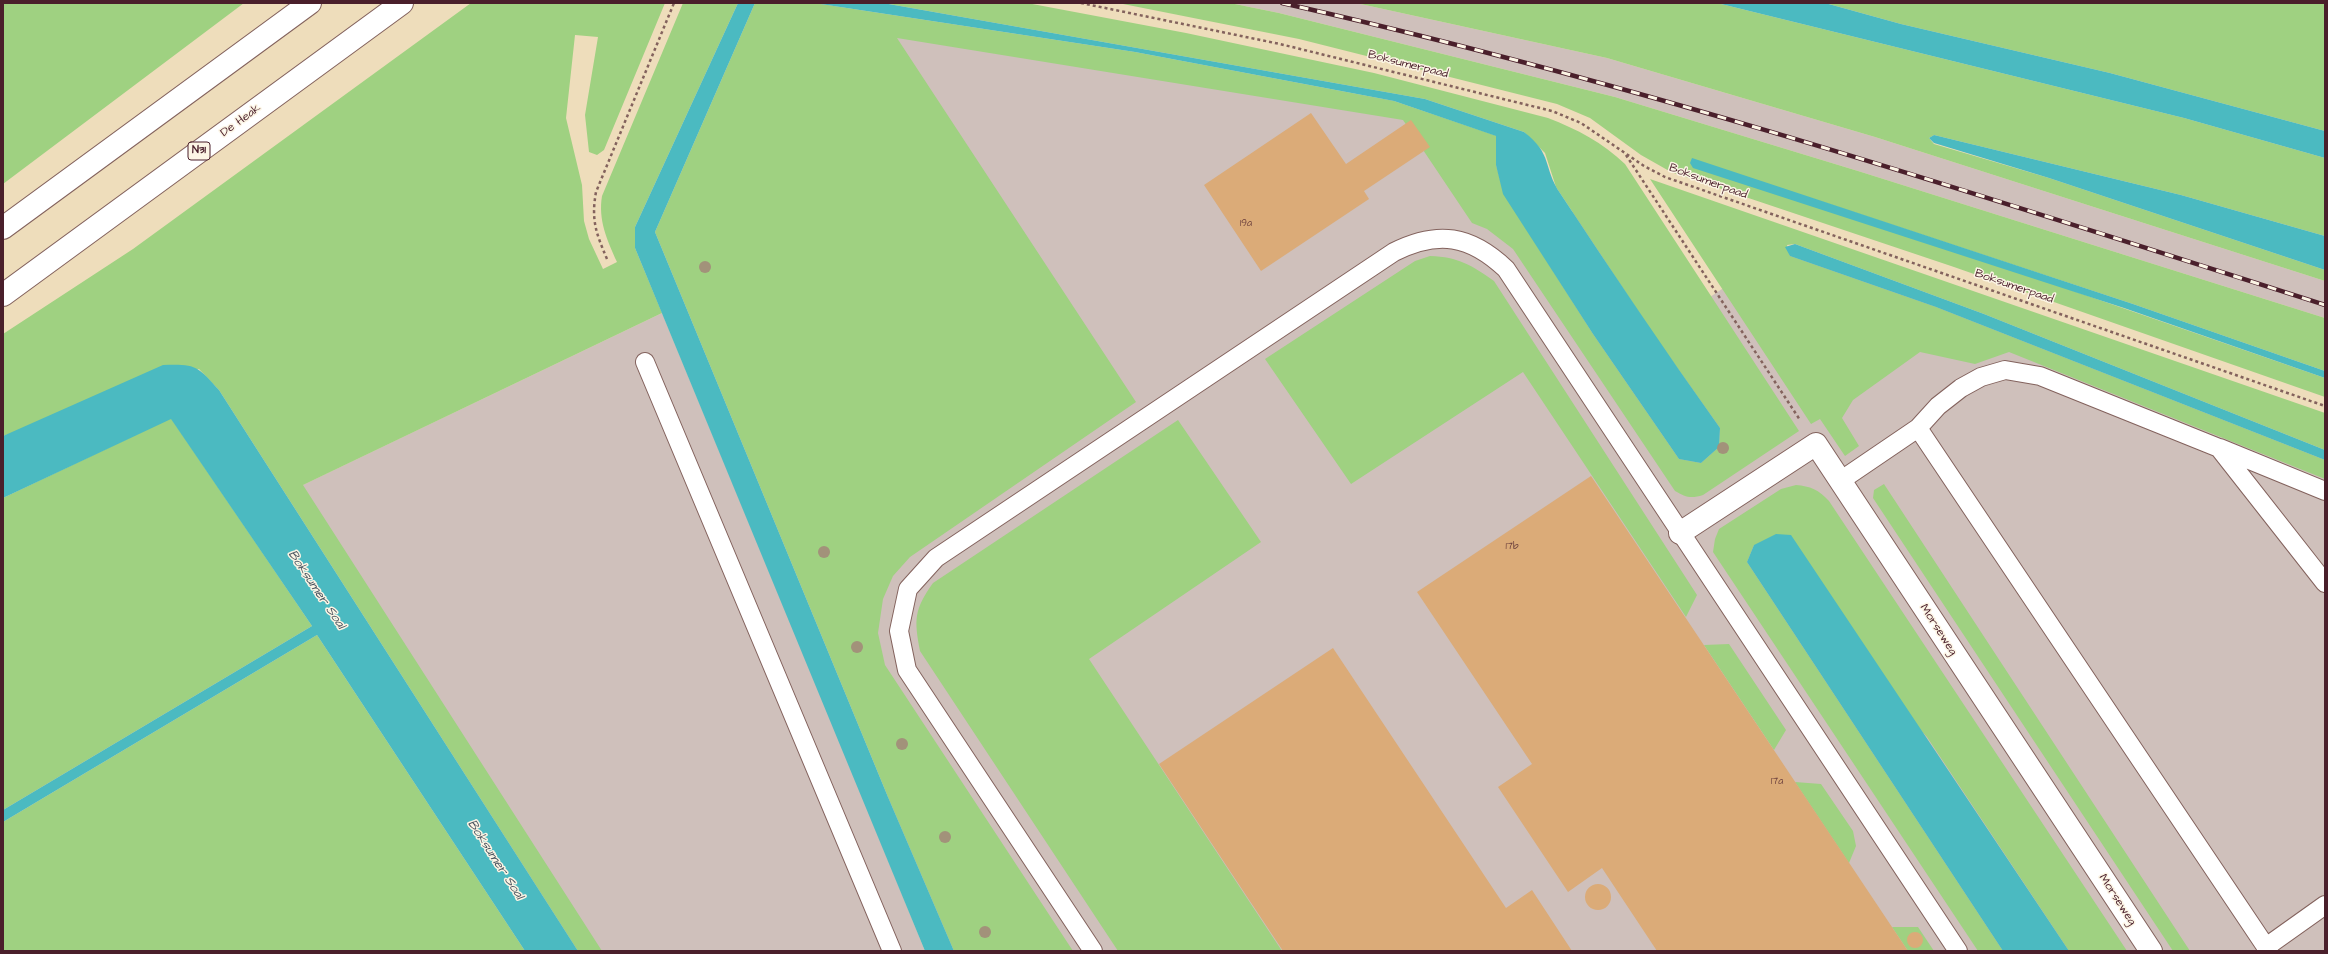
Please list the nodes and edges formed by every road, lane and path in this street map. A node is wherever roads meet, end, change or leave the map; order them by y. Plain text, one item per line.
1 (310, 3) edge
2 (674, 3) edge
3 (1081, 3) edge
4 (403, 4) edge
5 (1626, 154) junction
6 (3, 228) edge
7 (607, 259) dead end
8 (3, 295) edge
9 (645, 362) dead end
10 (2325, 406) edge
11 (1918, 428) junction
12 (1816, 444) junction
13 (2219, 448) junction
14 (1840, 480) junction
15 (2325, 491) edge
16 (1680, 533) junction
17 (2325, 583) edge
18 (2325, 905) edge
19 (2268, 949) edge
20 (892, 951) edge
21 (1093, 951) edge
22 (1958, 951) edge
23 (2151, 951) edge

1 - 6 main road
2 - 7 path
3 - 5 path, Boksumerpaad
4 - 8 main road, De Heak / N31
5 - 10 path, Boksumerpaad
5 - 12 path
9 - 20 lane
11 - 13 lane
11 - 14 lane
11 - 19 lane
12 - 14 main road, Morseweg
12 - 16 main road
13 - 15 lane
13 - 17 lane
14 - 23 main road, Morseweg
16 - 21 lane
16 - 22 lane
18 - 19 lane

